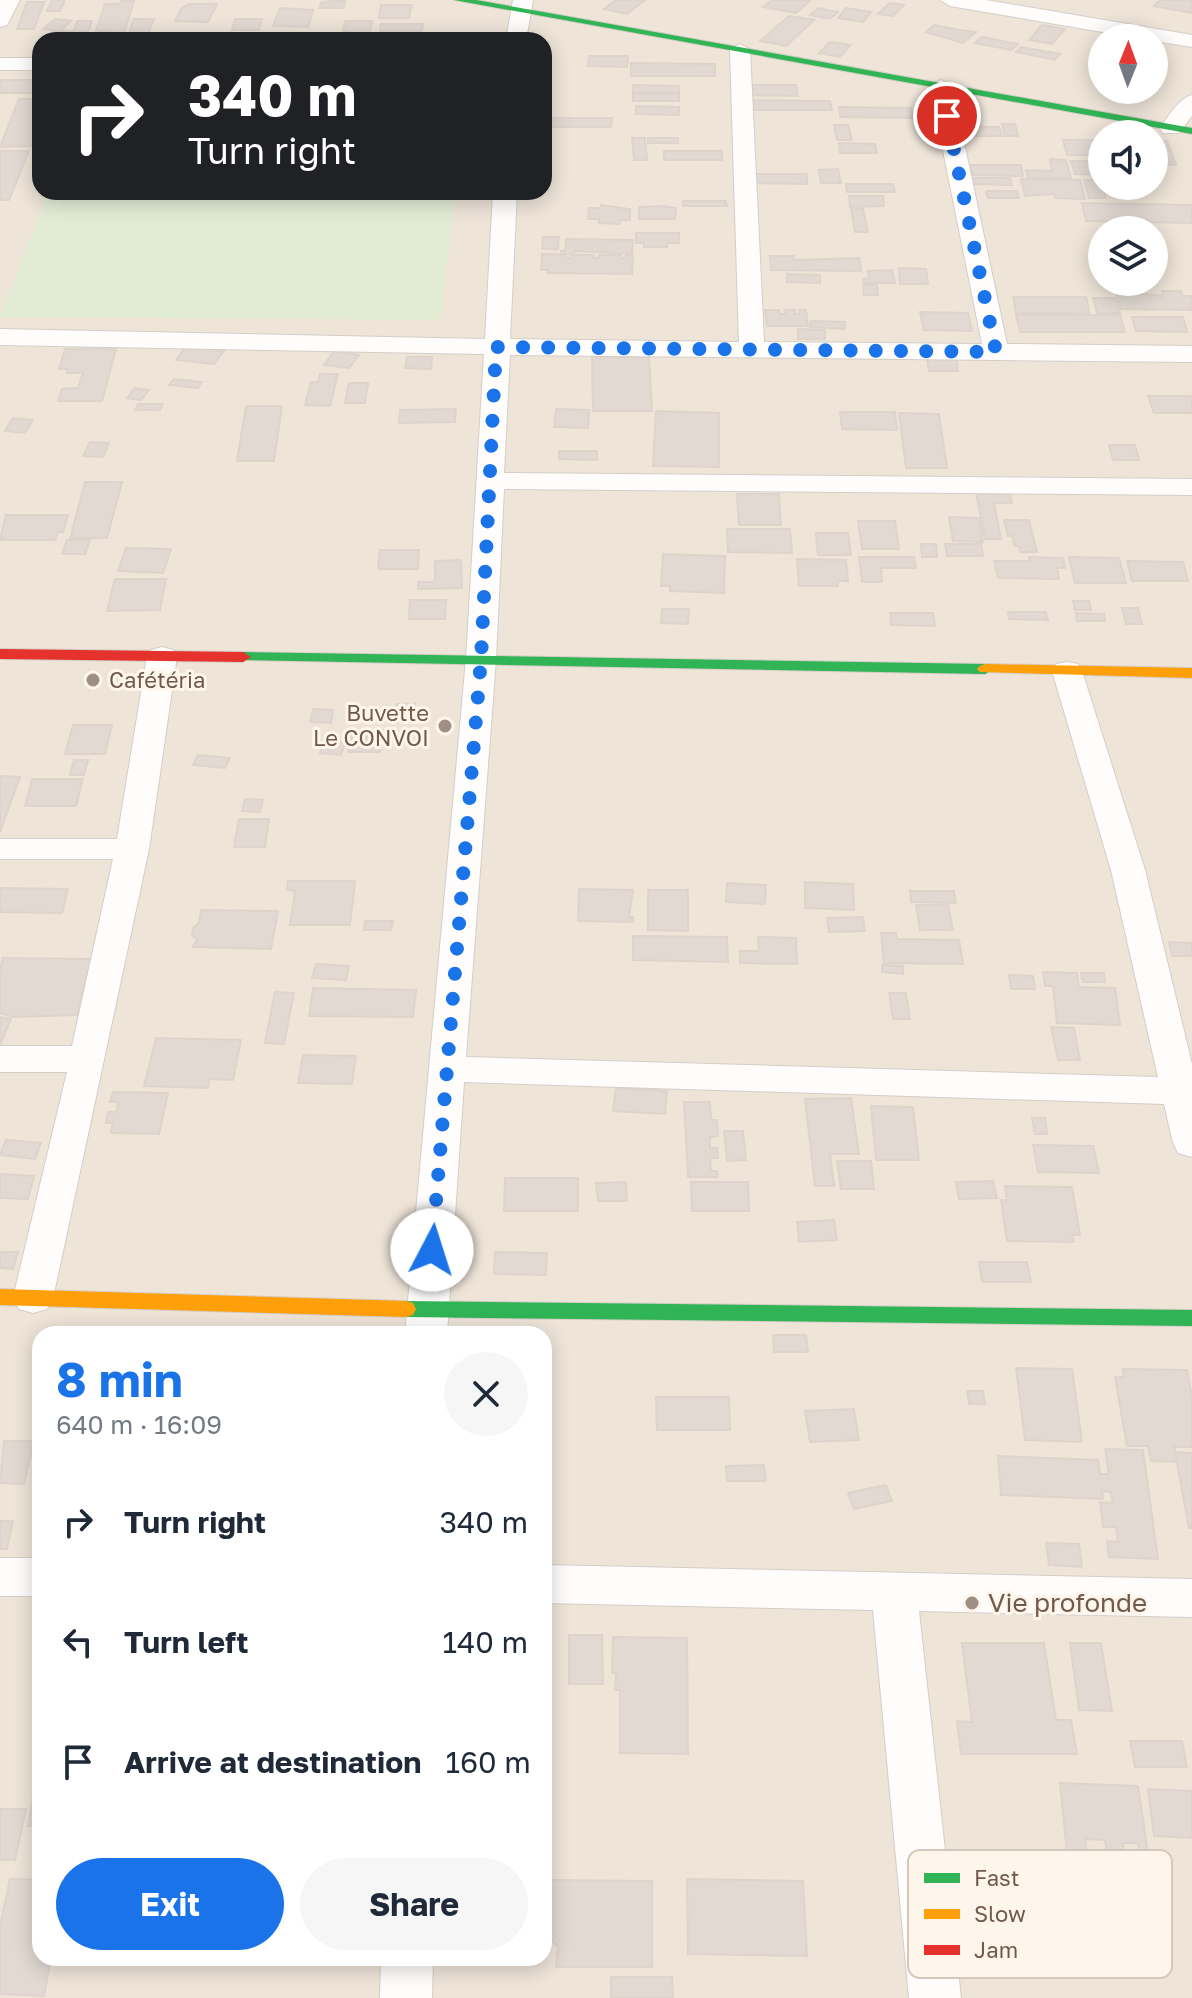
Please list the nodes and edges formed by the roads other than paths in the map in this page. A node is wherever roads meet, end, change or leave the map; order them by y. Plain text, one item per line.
1 (10, 0) edge
2 (459, 0) edge
3 (950, 0) edge
4 (521, 5) edge
5 (0, 21) edge
6 (517, 32) edge
7 (1192, 41) edge
8 (740, 50) junction
9 (0, 64) edge
10 (32, 64) edge
11 (941, 86) junction
12 (1192, 102) edge
13 (1182, 130) edge
14 (505, 200) edge
15 (0, 337) edge
16 (496, 347) junction
17 (752, 349) junction
18 (996, 352) junction
19 (1192, 354) edge
20 (488, 481) junction
21 (1192, 487) edge
22 (0, 654) edge
23 (162, 656) junction
24 (481, 659) junction
25 (1067, 671) junction
26 (1192, 673) edge
27 (0, 849) edge
28 (132, 849) junction
29 (0, 1059) edge
30 (88, 1059) junction
31 (446, 1069) junction
32 (1180, 1091) junction
33 (1192, 1143) edge
34 (16, 1297) edge
35 (1192, 1318) edge
36 (427, 1322) edge
37 (0, 1577) edge
38 (32, 1577) edge
39 (552, 1584) edge
40 (894, 1592) junction
41 (1192, 1598) edge
42 (920, 1850) edge
43 (407, 1966) edge
44 (933, 1978) edge
45 (406, 1998) edge
46 (935, 1998) edge

1 - 5 street
2 - 4 street
3 - 7 street
4 - 6 street
4 - 8 street
8 - 11 street
8 - 17 street
9 - 10 street
11 - 13 street
11 - 18 street
12 - 13 street
14 - 16 street
15 - 16 street
16 - 17 street
16 - 20 street
17 - 18 street
18 - 19 street
20 - 21 street
20 - 24 street
22 - 23 street
23 - 24 street
23 - 28 street
24 - 25 street
24 - 31 street
25 - 26 street
25 - 32 street
27 - 28 street
28 - 30 street
29 - 30 street
30 - 34 street
31 - 32 street
31 - 36 street
32 - 33 street
34 - 36 street
35 - 36 street
37 - 38 street
39 - 40 street
40 - 41 street
40 - 42 street
43 - 45 street
44 - 46 street

